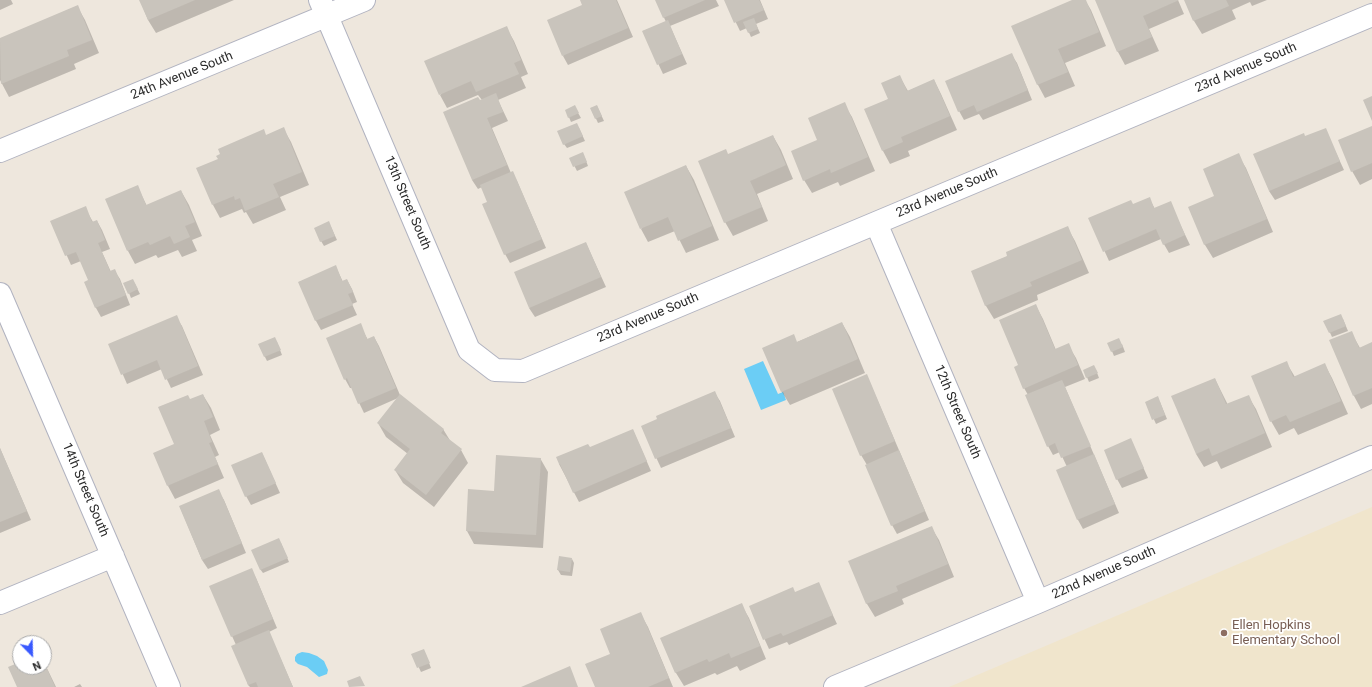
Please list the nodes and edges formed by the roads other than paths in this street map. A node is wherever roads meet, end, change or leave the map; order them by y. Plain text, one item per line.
1 (364, 0) edge
2 (324, 8) edge
3 (1372, 15) edge
4 (0, 151) edge
5 (876, 223) junction
6 (0, 294) edge
7 (522, 371) joint
8 (1372, 457) edge
9 (113, 556) junction
10 (1038, 602) junction
11 (0, 603) edge
12 (169, 687) edge
13 (835, 687) edge

1 - 2 street, 24th Avenue South
2 - 4 street, 24th Avenue South
2 - 7 street, 13th Street South
3 - 5 street, 23rd Avenue South
5 - 7 street, 23rd Avenue South
5 - 10 street, 12th Street South
6 - 9 street, 14th Street South
8 - 10 street, 22nd Avenue South
9 - 11 street
9 - 12 street, 14th Street South
10 - 13 street, 22nd Avenue South

